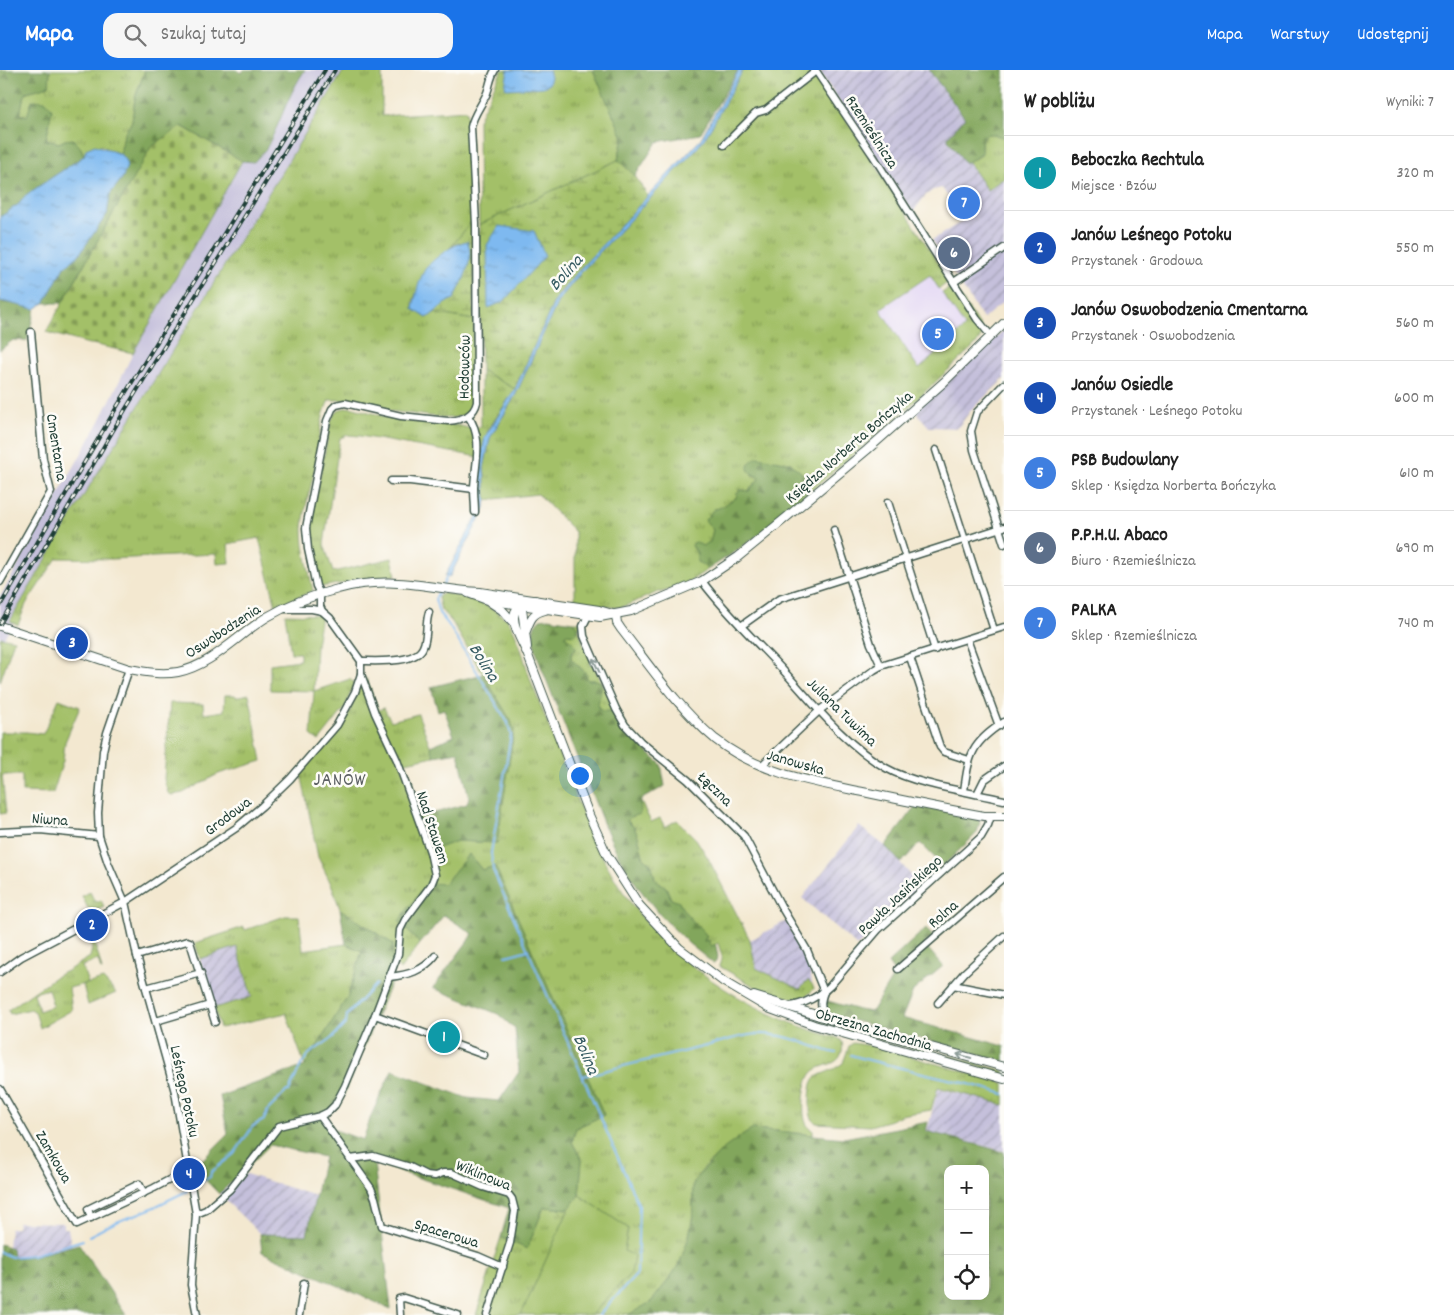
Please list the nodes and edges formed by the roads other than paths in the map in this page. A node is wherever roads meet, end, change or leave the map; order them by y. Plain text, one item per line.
1 (490, 70) edge
2 (495, 70) edge
3 (490, 78) junction
4 (724, 145) dead end
5 (1004, 248) edge
6 (954, 282) junction
7 (1004, 323) edge
8 (31, 332) dead end
9 (991, 336) junction
10 (1004, 384) edge
11 (468, 416) junction
12 (936, 450) dead end
13 (390, 481) dead end
14 (474, 489) junction
15 (888, 502) dead end
16 (475, 512) dead end
17 (1002, 528) edge
18 (834, 530) dead end
19 (964, 540) junction
20 (1004, 544) edge
21 (907, 559) junction
22 (848, 577) junction
23 (702, 581) junction
24 (0, 582) edge
25 (461, 591) junction
26 (320, 594) junction
27 (511, 597) junction
28 (309, 598) junction
29 (487, 600) junction
30 (535, 600) junction
31 (520, 605) junction
32 (282, 609) junction
33 (312, 609) junction
34 (321, 609) junction
35 (546, 609) junction
36 (428, 612) dead end
37 (616, 614) junction
38 (588, 616) junction
39 (515, 624) junction
40 (0, 626) edge
41 (741, 626) junction
42 (1004, 627) edge
43 (994, 630) junction
44 (526, 634) junction
45 (968, 639) junction
46 (935, 650) junction
47 (527, 653) junction
48 (910, 657) junction
49 (361, 661) junction
50 (881, 666) junction
51 (129, 669) junction
52 (361, 674) junction
53 (820, 710) junction
54 (1001, 724) edge
55 (969, 760) junction
56 (761, 766) junction
57 (1004, 766) edge
58 (964, 791) junction
59 (977, 794) junction
60 (1004, 800) edge
61 (991, 816) junction
62 (1004, 816) edge
63 (0, 832) edge
64 (99, 836) junction
65 (1004, 878) edge
66 (125, 902) junction
67 (1004, 936) edge
68 (137, 956) junction
69 (435, 956) dead end
70 (898, 969) dead end
71 (0, 972) edge
72 (201, 973) junction
73 (389, 977) junction
74 (953, 985) junction
75 (146, 988) junction
76 (740, 992) junction
77 (824, 992) junction
78 (1004, 995) edge
79 (938, 1003) dead end
80 (210, 1005) junction
81 (789, 1007) junction
82 (375, 1015) junction
83 (826, 1018) junction
84 (156, 1021) junction
85 (215, 1022) dead end
86 (484, 1055) dead end
87 (1004, 1067) edge
88 (1004, 1079) edge
89 (0, 1089) edge
90 (320, 1116) junction
91 (350, 1159) junction
92 (188, 1170) junction
93 (196, 1214) junction
94 (503, 1267) junction
95 (304, 1283) dead end
96 (197, 1315) edge
97 (299, 1315) edge
98 (400, 1315) edge
99 (458, 1315) edge
100 (487, 1315) edge

1 - 3 street, Hodowców
2 - 3 street, Hodowców
3 - 11 street, Hodowców
4 - 6 street, Rzemieślnicza
5 - 6 street
6 - 9 street, Rzemieślnicza
7 - 9 street, Księdza Norberta Bończyka
8 - 24 street, Cmentarna
9 - 23 street, Księdza Norberta Bończyka
10 - 17 street
11 - 14 street
11 - 26 street, Hodowców
12 - 19 street
13 - 14 street
14 - 16 street
15 - 21 street
17 - 19 street
17 - 20 street
18 - 22 street
19 - 21 street
19 - 43 street
21 - 22 street
21 - 46 street
22 - 41 street
22 - 50 street
23 - 37 street, Oswobodzenia
23 - 41 street, Juliana Tuwima
25 - 26 street, Oswobodzenia
25 - 27 street, Oswobodzenia
25 - 29 street, Oswobodzenia
26 - 28 street, Oswobodzenia
26 - 34 street
27 - 30 street, Oswobodzenia
27 - 31 street
28 - 32 street, Oswobodzenia
28 - 33 street
28 - 34 street
29 - 31 street, Oswobodzenia
29 - 39 street, Oswobodzenia
30 - 31 street, Oswobodzenia
30 - 37 street, Oswobodzenia
31 - 35 street, Oswobodzenia
31 - 39 street
31 - 44 street, Obrzeżna Zachodnia
32 - 33 street
32 - 51 street, Oswobodzenia
33 - 34 street
34 - 49 street
35 - 38 street, Oswobodzenia
35 - 44 street, Obrzeżna Zachodnia
36 - 49 street
37 - 38 street, Oswobodzenia
37 - 56 street, Janowska
77 -> 38 street, Łączna
39 - 47 street, Obrzeżna Zachodnia
40 - 51 street, Oswobodzenia
41 - 53 street, Juliana Tuwima
42 - 43 street
43 - 45 street
44 - 47 street, Obrzeżna Zachodnia
45 - 46 street
45 - 54 street
46 - 48 street
47 - 76 street, Obrzeżna Zachodnia
48 - 50 street
48 - 55 street
49 - 52 street, Grodowa
50 - 53 street
51 - 64 street, Leśnego Potoku
52 - 66 street, Grodowa
52 - 73 street, Nad Stawem
53 - 56 street
53 - 58 street, Juliana Tuwima
54 - 55 street
55 - 58 street
56 - 61 street, Janowska
57 - 59 street
58 - 59 street, Juliana Tuwima
59 - 60 street, Juliana Tuwima
61 - 62 street, Janowska
61 - 77 street, Pawła Jasińskiego
63 - 64 street, Niwna
64 - 66 street, Leśnego Potoku
65 - 70 street, Rolna
66 - 68 street, Leśnego Potoku
66 - 71 street, Grodowa
67 - 74 street
68 - 72 street
68 - 75 street, Leśnego Potoku
69 - 73 street
72 - 75 street
72 - 80 street
73 - 82 street, Nad Stawem
74 - 78 street
74 - 79 street
75 - 84 street, Leśnego Potoku
76 - 81 street, Obrzeżna Zachodnia
76 - 88 street, Obrzeżna Zachodnia
77 - 81 street, Pawła Jasińskiego
77 - 83 street
80 - 84 street
80 - 85 street
81 - 83 street, Obrzeżna Zachodnia
82 - 86 street
82 - 90 street, Nad Stawem
87 -> 83 street, Obrzeżna Zachodnia
84 - 92 street, Leśnego Potoku
89 - 92 street, Zamkowa
90 - 91 street
90 - 93 street
91 - 94 street, Spacerowa
91 - 94 street, Wiklinowa
92 - 93 street, Leśnego Potoku
93 - 96 street, Leśnego Potoku
94 - 100 street, Wiklinowa
95 - 97 street
98 - 99 street

